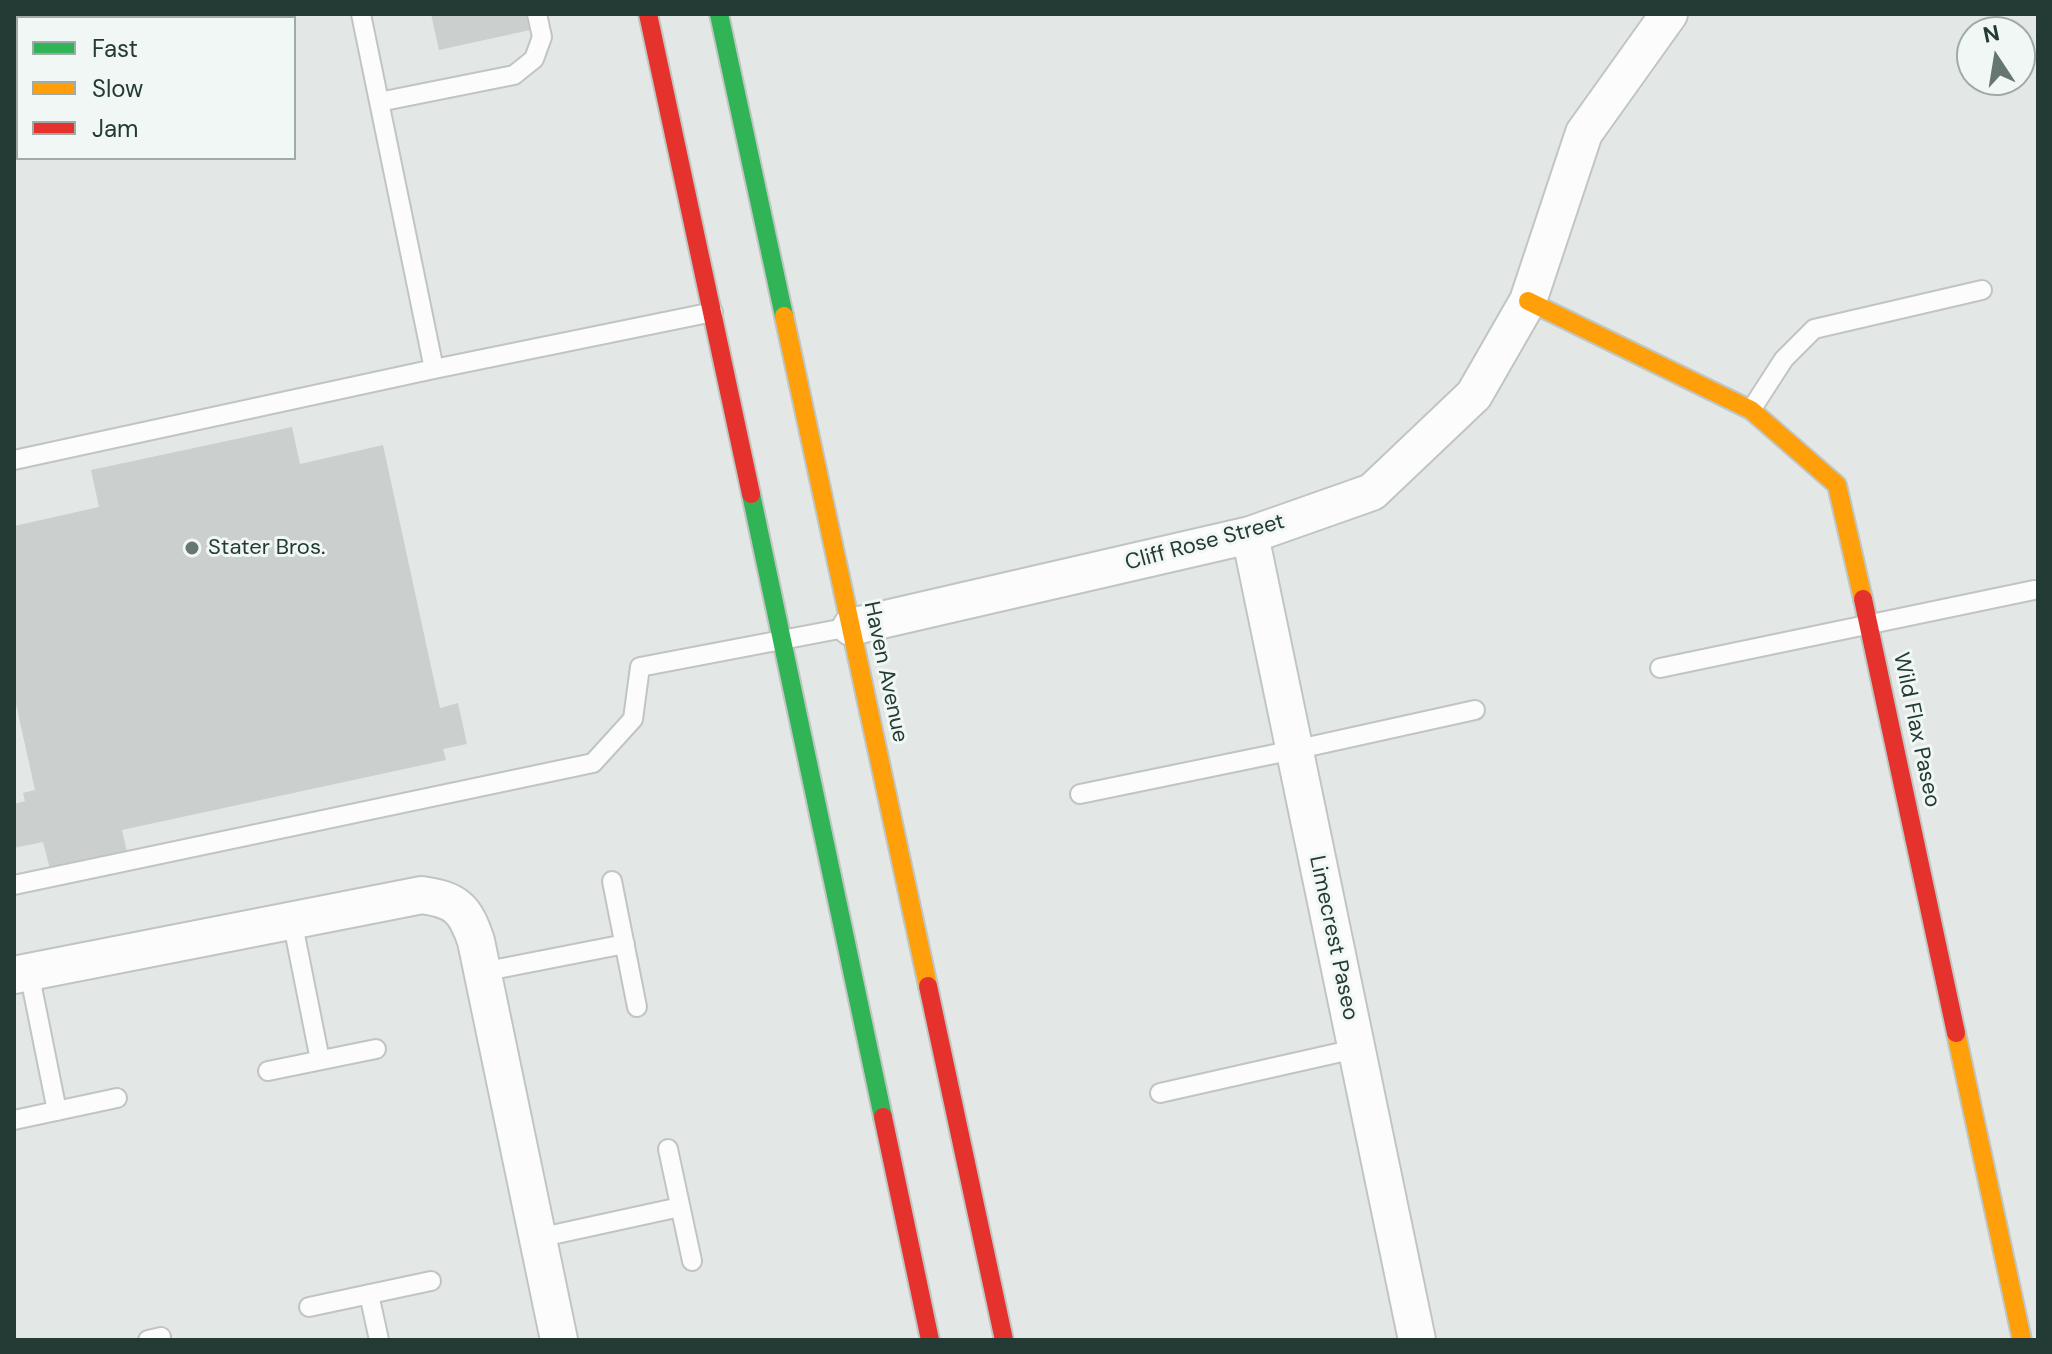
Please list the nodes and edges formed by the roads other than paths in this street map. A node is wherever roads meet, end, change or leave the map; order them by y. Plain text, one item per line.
1 (361, 14) edge
2 (537, 14) edge
3 (648, 14) edge
4 (719, 14) edge
5 (1669, 14) edge
6 (379, 102) junction
7 (1982, 290) dead end
8 (1528, 301) junction
9 (713, 312) junction
10 (434, 369) junction
11 (1751, 410) junction
12 (14, 460) edge
13 (1250, 535) junction
14 (2034, 590) dead end
15 (1869, 626) junction
16 (851, 627) junction
17 (782, 640) junction
18 (1660, 668) dead end
19 (1475, 710) dead end
20 (1294, 750) junction
21 (1080, 794) dead end
22 (612, 881) dead end
23 (14, 885) edge
24 (292, 920) junction
25 (625, 944) junction
26 (482, 972) junction
27 (21, 974) edge
28 (637, 1007) dead end
29 (376, 1049) dead end
30 (1355, 1049) junction
31 (320, 1060) junction
32 (268, 1071) dead end
33 (1160, 1093) dead end
34 (117, 1098) dead end
35 (57, 1111) junction
36 (14, 1120) edge
37 (668, 1149) dead end
38 (680, 1207) junction
39 (538, 1238) junction
40 (692, 1261) dead end
41 (431, 1281) dead end
42 (369, 1294) junction
43 (309, 1307) dead end
44 (379, 1340) edge
45 (559, 1340) edge
46 (930, 1340) edge
47 (1004, 1340) edge
48 (1417, 1340) edge
49 (2022, 1340) edge

1 - 6 lane
2 - 6 lane
3 - 9 street
4 - 16 street, Haven Avenue
5 - 8 street, Cliff Rose Street
6 - 10 lane
7 - 11 lane
8 - 11 street, Wild Flax Paseo
8 - 13 street, Cliff Rose Street
9 - 10 lane
9 - 17 street
10 - 12 lane
11 - 15 street, Wild Flax Paseo
13 - 16 street, Cliff Rose Street
13 - 20 street, Limecrest Paseo
14 - 15 lane
15 - 18 lane
15 - 49 street, Wild Flax Paseo
16 - 17 lane
16 - 47 street, Haven Avenue
17 - 23 lane
17 - 46 street
19 - 20 lane
20 - 21 lane
20 - 30 street, Limecrest Paseo
22 - 25 lane
24 - 26 street
24 - 27 street
24 - 31 lane
25 - 26 lane
25 - 28 lane
26 - 39 street
27 - 35 lane
29 - 31 lane
30 - 33 lane
30 - 48 street, Limecrest Paseo
31 - 32 lane
34 - 35 lane
35 - 36 lane
37 - 38 lane
38 - 39 lane
38 - 40 lane
39 - 45 street
41 - 42 lane
42 - 43 lane
42 - 44 lane

